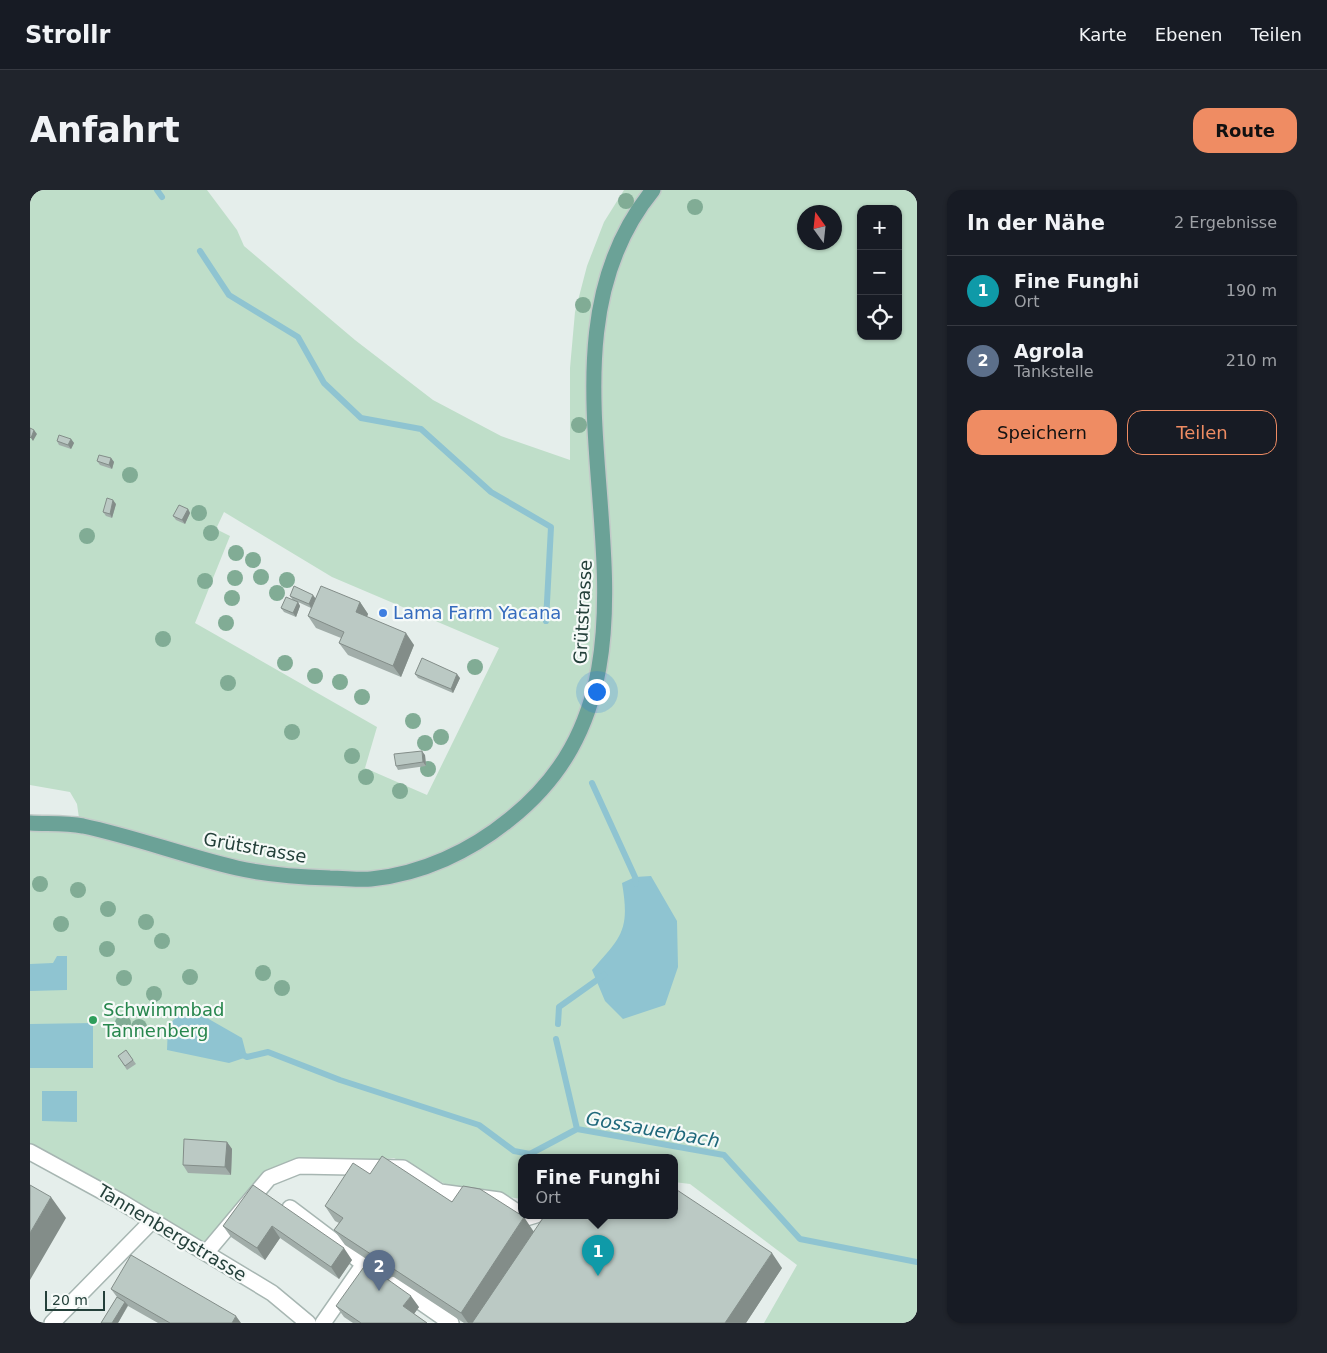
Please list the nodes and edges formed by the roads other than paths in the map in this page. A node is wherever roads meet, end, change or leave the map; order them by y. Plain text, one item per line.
1 (653, 190) edge
2 (30, 823) edge
3 (30, 1152) edge
4 (290, 1208) edge
5 (518, 1213) edge
6 (153, 1220) junction
7 (206, 1253) junction
8 (364, 1264) junction
9 (52, 1323) edge
10 (308, 1323) edge
11 (323, 1323) edge
12 (450, 1323) edge

1 - 2 main road, Grütstrasse
3 - 6 street, Tannenbergstrasse
4 - 8 street
5 - 7 street
6 - 7 street, Tannenbergstrasse
6 - 9 street
7 - 10 street, Tannenbergstrasse
8 - 11 street
8 - 12 street

